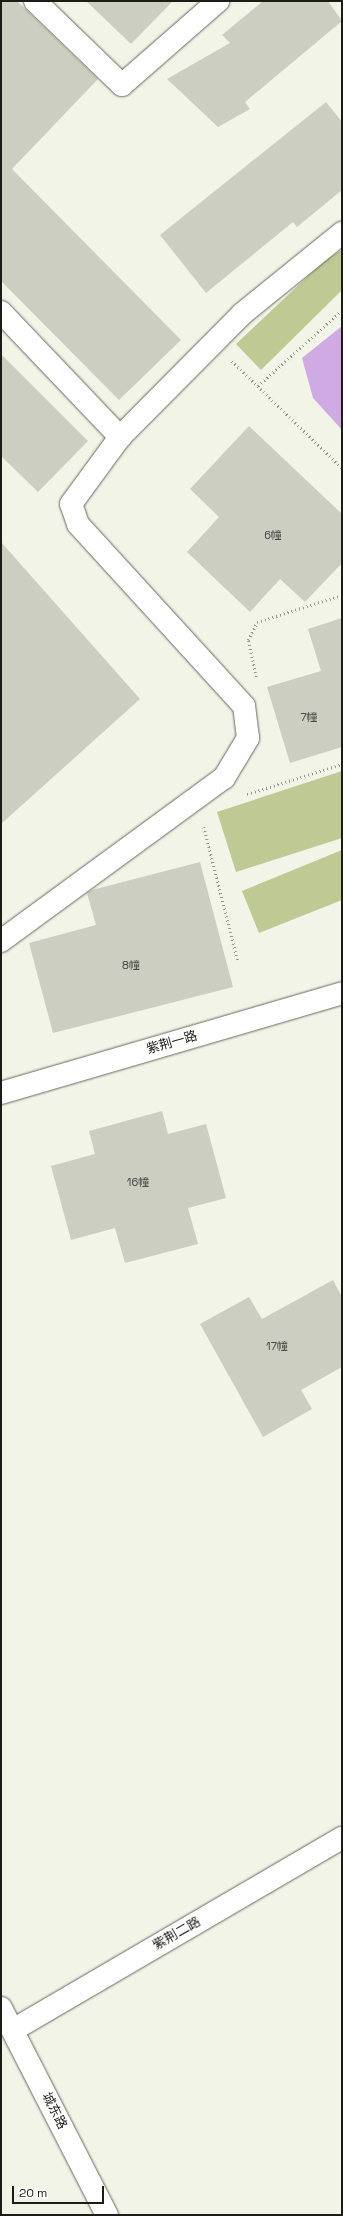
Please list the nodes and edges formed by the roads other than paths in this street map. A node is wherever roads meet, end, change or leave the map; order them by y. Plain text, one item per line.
1 (35, 1) edge
2 (218, 1) edge
3 (342, 233) edge
4 (1, 312) edge
5 (120, 437) junction
6 (1, 940) edge
7 (342, 993) edge
8 (1, 1093) edge
9 (342, 1838) edge
10 (1, 2008) edge
11 (13, 2030) junction
12 (107, 2215) edge

1 - 2 street
3 - 5 street
4 - 5 street
5 - 6 street
7 - 8 street, 紫荆一路
9 - 11 street, 紫荆二路
10 - 11 street, 城东路
11 - 12 street, 城东路

